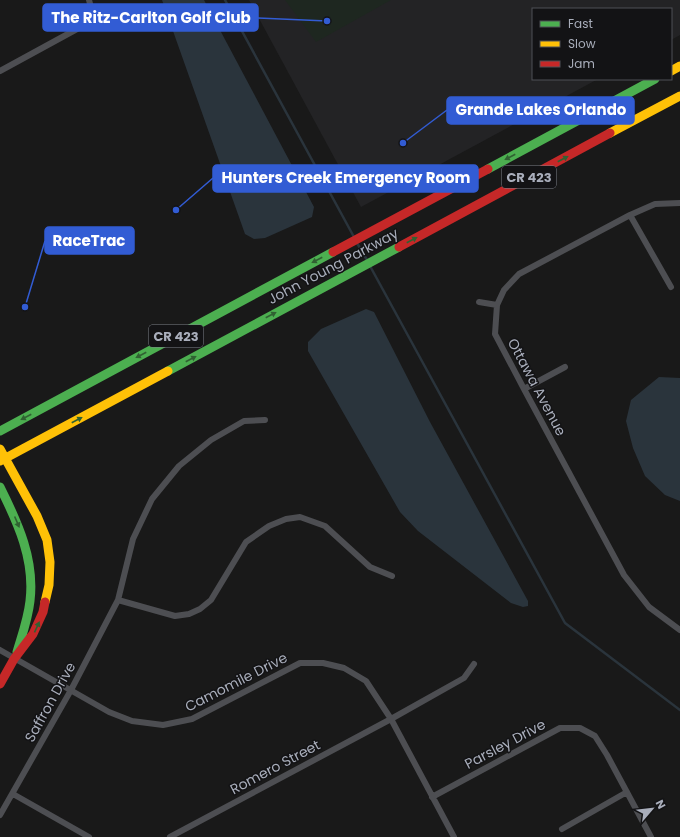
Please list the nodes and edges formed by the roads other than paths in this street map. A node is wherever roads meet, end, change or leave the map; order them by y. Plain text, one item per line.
1 (89, 0) edge
2 (0, 72) edge
3 (653, 80) edge
4 (680, 96) edge
5 (680, 203) edge
6 (630, 215) junction
7 (670, 287) dead end
8 (479, 302) dead end
9 (497, 305) junction
10 (565, 367) dead end
11 (524, 389) junction
12 (265, 420) dead end
13 (0, 431) edge
14 (0, 449) edge
15 (3, 460) edge
16 (0, 487) edge
17 (392, 576) dead end
18 (118, 600) junction
19 (680, 630) edge
20 (0, 650) edge
21 (14, 659) junction
22 (474, 664) dead end
23 (0, 684) edge
24 (71, 690) junction
25 (391, 719) junction
26 (627, 792) junction
27 (13, 794) junction
28 (432, 797) junction
29 (0, 815) edge
30 (562, 829) dead end
31 (89, 837) edge
32 (170, 837) edge
33 (454, 837) edge
34 (651, 837) edge

1 - 2 street
3 -> 13 main road, John Young Parkway / CR 423
15 -> 4 main road, John Young Parkway / CR 423
5 - 6 street, Ottawa Avenue
6 - 7 street
6 - 9 street, Ottawa Avenue
8 - 9 street
9 - 11 street, Ottawa Avenue
10 - 11 street
11 - 19 street, Ottawa Avenue
12 - 18 street, Saffron Drive
14 - 15 main road
21 -> 15 main road
16 -> 21 main road
17 - 18 street
18 - 24 street, Saffron Drive
20 - 21 street, Camomile Drive
21 - 23 main road
21 - 24 street, Camomile Drive
22 - 25 street, Romero Street
24 - 25 street, Camomile Drive
24 - 27 street, Saffron Drive
25 - 28 street, Camomile Drive
25 - 32 street, Romero Street
26 - 28 street, Parsley Drive
26 - 30 street
26 - 34 street, Parsley Drive
27 - 29 street, Saffron Drive
27 - 31 street
28 - 33 street, Camomile Drive

